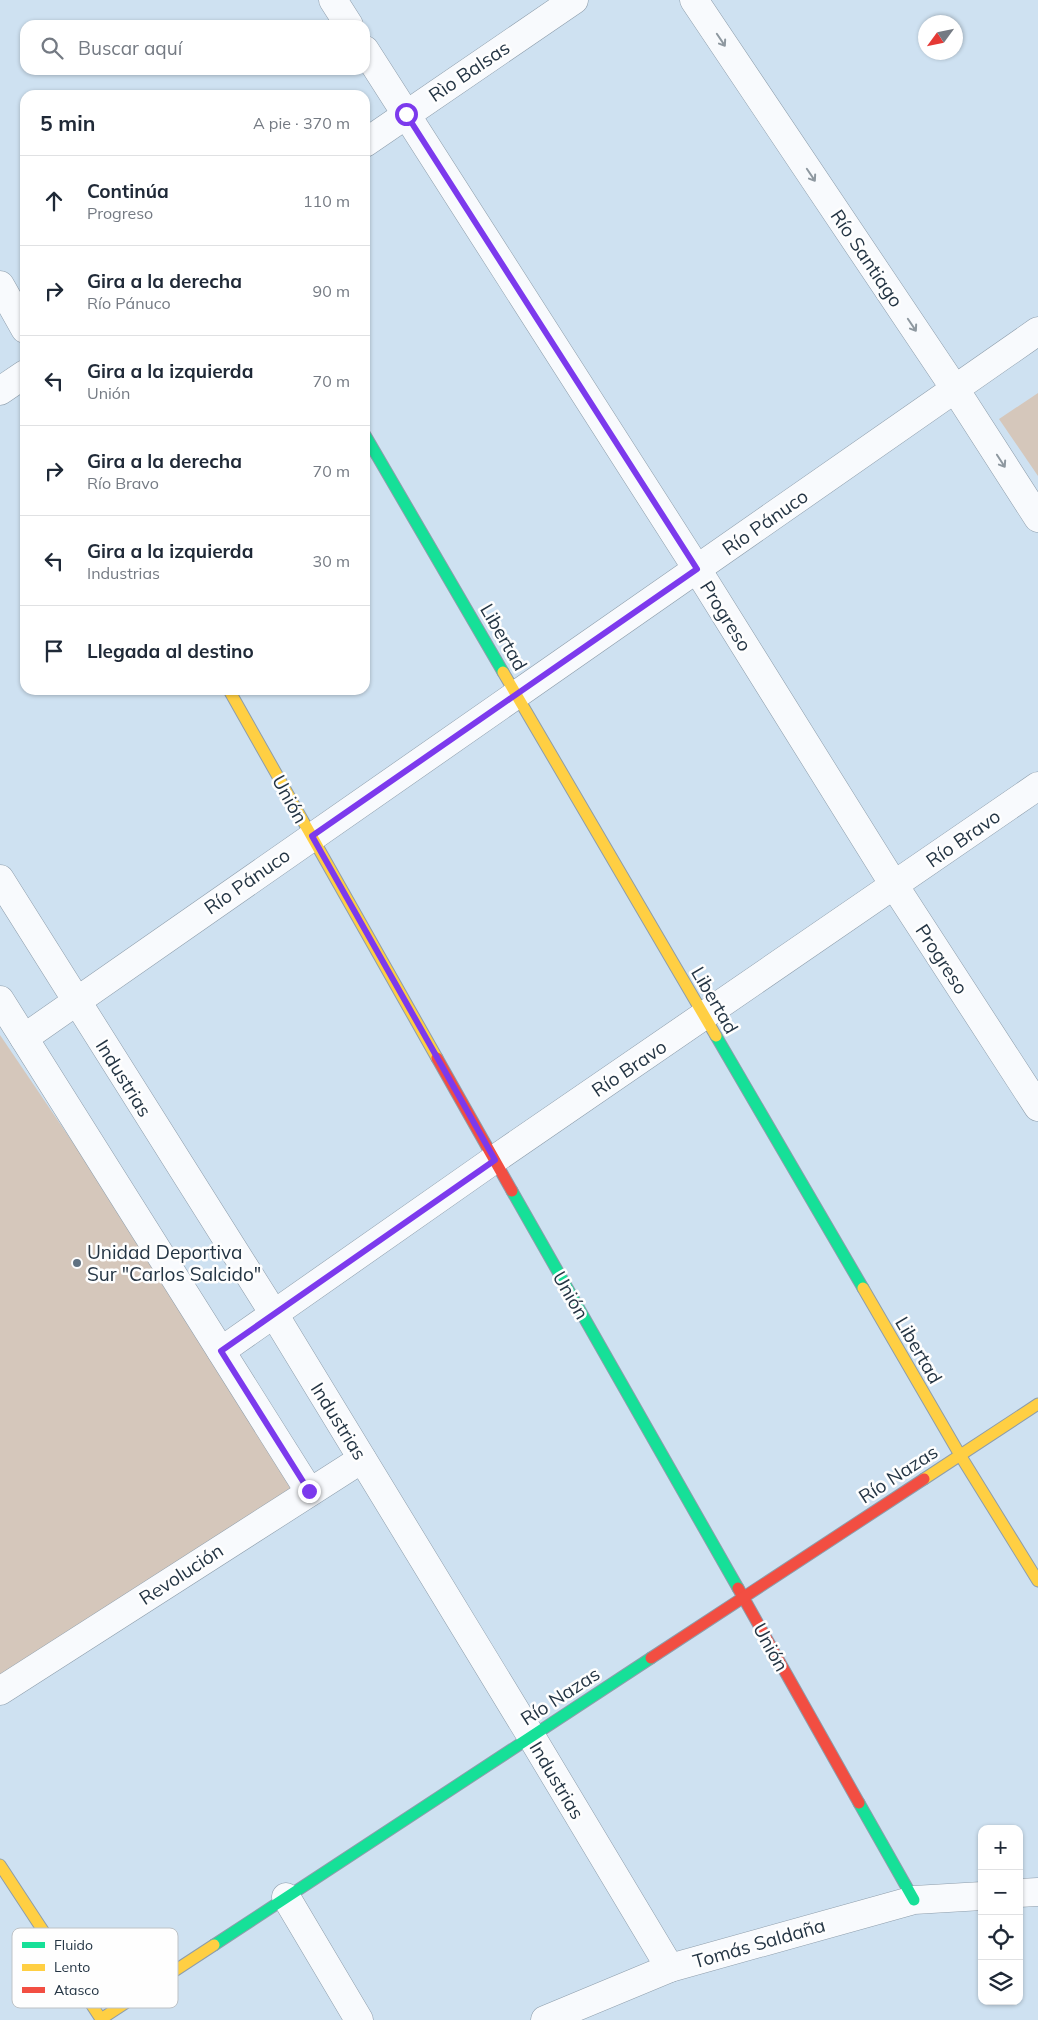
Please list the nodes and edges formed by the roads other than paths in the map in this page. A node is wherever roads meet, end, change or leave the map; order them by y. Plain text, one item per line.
1 (333, 0) edge
2 (574, 0) edge
3 (694, 0) edge
4 (346, 20) edge
5 (370, 58) edge
6 (406, 114) junction
7 (370, 139) edge
8 (0, 285) edge
9 (20, 320) edge
10 (1038, 331) edge
11 (20, 377) edge
12 (955, 389) junction
13 (0, 391) edge
14 (370, 444) edge
15 (1038, 518) edge
16 (697, 569) junction
17 (232, 695) edge
18 (517, 695) junction
19 (1038, 786) edge
20 (312, 836) junction
21 (0, 879) edge
22 (894, 885) junction
23 (0, 1000) edge
24 (76, 1002) junction
25 (704, 1017) junction
26 (24, 1038) junction
27 (1038, 1107) edge
28 (495, 1160) junction
29 (274, 1314) junction
30 (221, 1351) junction
31 (1038, 1404) edge
32 (960, 1455) junction
33 (362, 1459) junction
34 (309, 1491) junction
35 (1038, 1581) edge
36 (742, 1597) junction
37 (0, 1691) edge
38 (531, 1736) junction
39 (0, 1865) edge
40 (1038, 1892) edge
41 (1023, 1893) edge
42 (978, 1896) edge
43 (286, 1897) junction
44 (914, 1900) junction
45 (42, 1928) edge
46 (178, 1968) edge
47 (670, 1968) junction
48 (94, 2008) edge
49 (116, 2008) edge
50 (359, 2020) edge
51 (545, 2020) edge

1 - 4 street
2 - 6 street, Rìo Balsas
3 -> 12 street, Río Santiago
5 - 6 street, Progreso
6 - 7 street, Rìo Balsas
6 - 16 street, Progreso
8 - 9 street
10 - 12 street, Río Pánuco
11 - 13 street
12 -> 15 street, Río Santiago
12 - 16 street, Río Pánuco
14 - 18 street, Libertad
16 - 18 street, Río Pánuco
16 - 22 street, Progreso
17 - 20 street, Unión
18 - 20 street, Río Pánuco
18 - 25 street, Libertad
19 - 22 street, Río Bravo
20 - 24 street, Río Pánuco
20 - 28 street, Unión
21 - 24 street, Industrias
22 - 25 street, Río Bravo
22 - 27 street, Progreso
23 - 26 street
24 - 26 street, Río Pánuco
24 - 29 street, Industrias
25 - 28 street, Río Bravo
25 - 32 street, Libertad
26 - 30 street
28 - 29 street, Río Bravo
28 - 36 street, Unión
29 - 30 street, Río Bravo
29 - 33 street, Industrias
30 - 34 street
31 - 32 street, Río Nazas
32 - 35 street, Libertad
32 - 36 street, Río Nazas
33 - 34 street, Revolución
33 - 38 street, Industrias
34 - 37 street, Revolución
36 - 38 street, Río Nazas
36 - 44 street, Unión
38 - 43 street, Río Nazas
38 - 47 street, Industrias
39 - 45 street, Río Nazas
40 - 41 street
42 - 44 street, Tomás Saldaña
43 - 46 street, Río Nazas
43 - 50 street
44 - 47 street, Tomás Saldaña
47 - 51 street, Tomás Saldaña
48 - 49 street, Río Nazas

